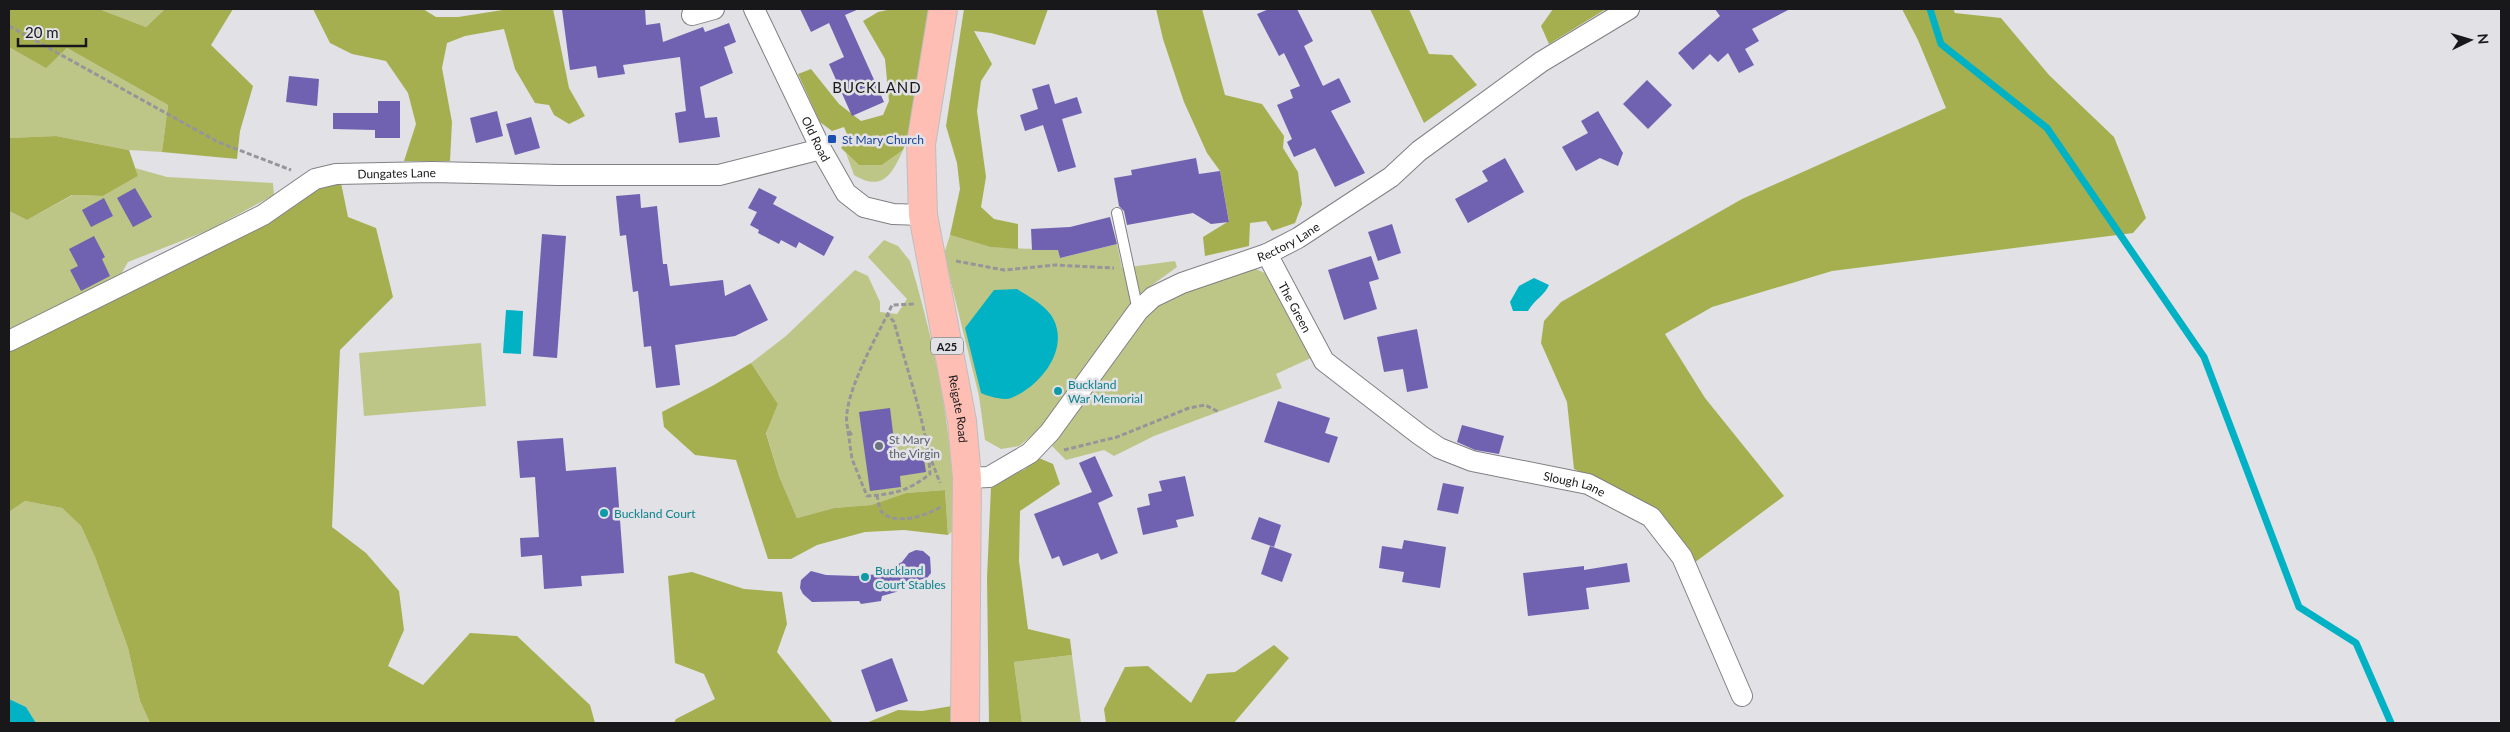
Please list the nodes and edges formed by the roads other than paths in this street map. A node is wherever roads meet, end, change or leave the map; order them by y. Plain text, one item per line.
1 (714, 9) edge
2 (754, 9) edge
3 (943, 9) edge
4 (1629, 9) edge
5 (692, 15) dead end
6 (821, 149) junction
7 (1116, 213) dead end
8 (923, 214) junction
9 (1267, 254) junction
10 (1138, 311) junction
11 (9, 341) edge
12 (1324, 361) joint
13 (968, 478) junction
14 (1742, 696) dead end
15 (965, 723) edge

1 - 5 street
2 - 6 street, Old Road
3 - 8 main road, Reigate Road / A25
4 - 9 street, Rectory Lane
6 - 8 street, Old Road
6 - 11 street, Dungates Lane
7 - 10 lane
8 - 13 main road, Reigate Road / A25
9 - 10 street, Rectory Lane
9 - 12 street, The Green
10 - 13 street, Rectory Lane
12 - 14 street, Slough Lane
13 - 15 main road, Reigate Road / A25

